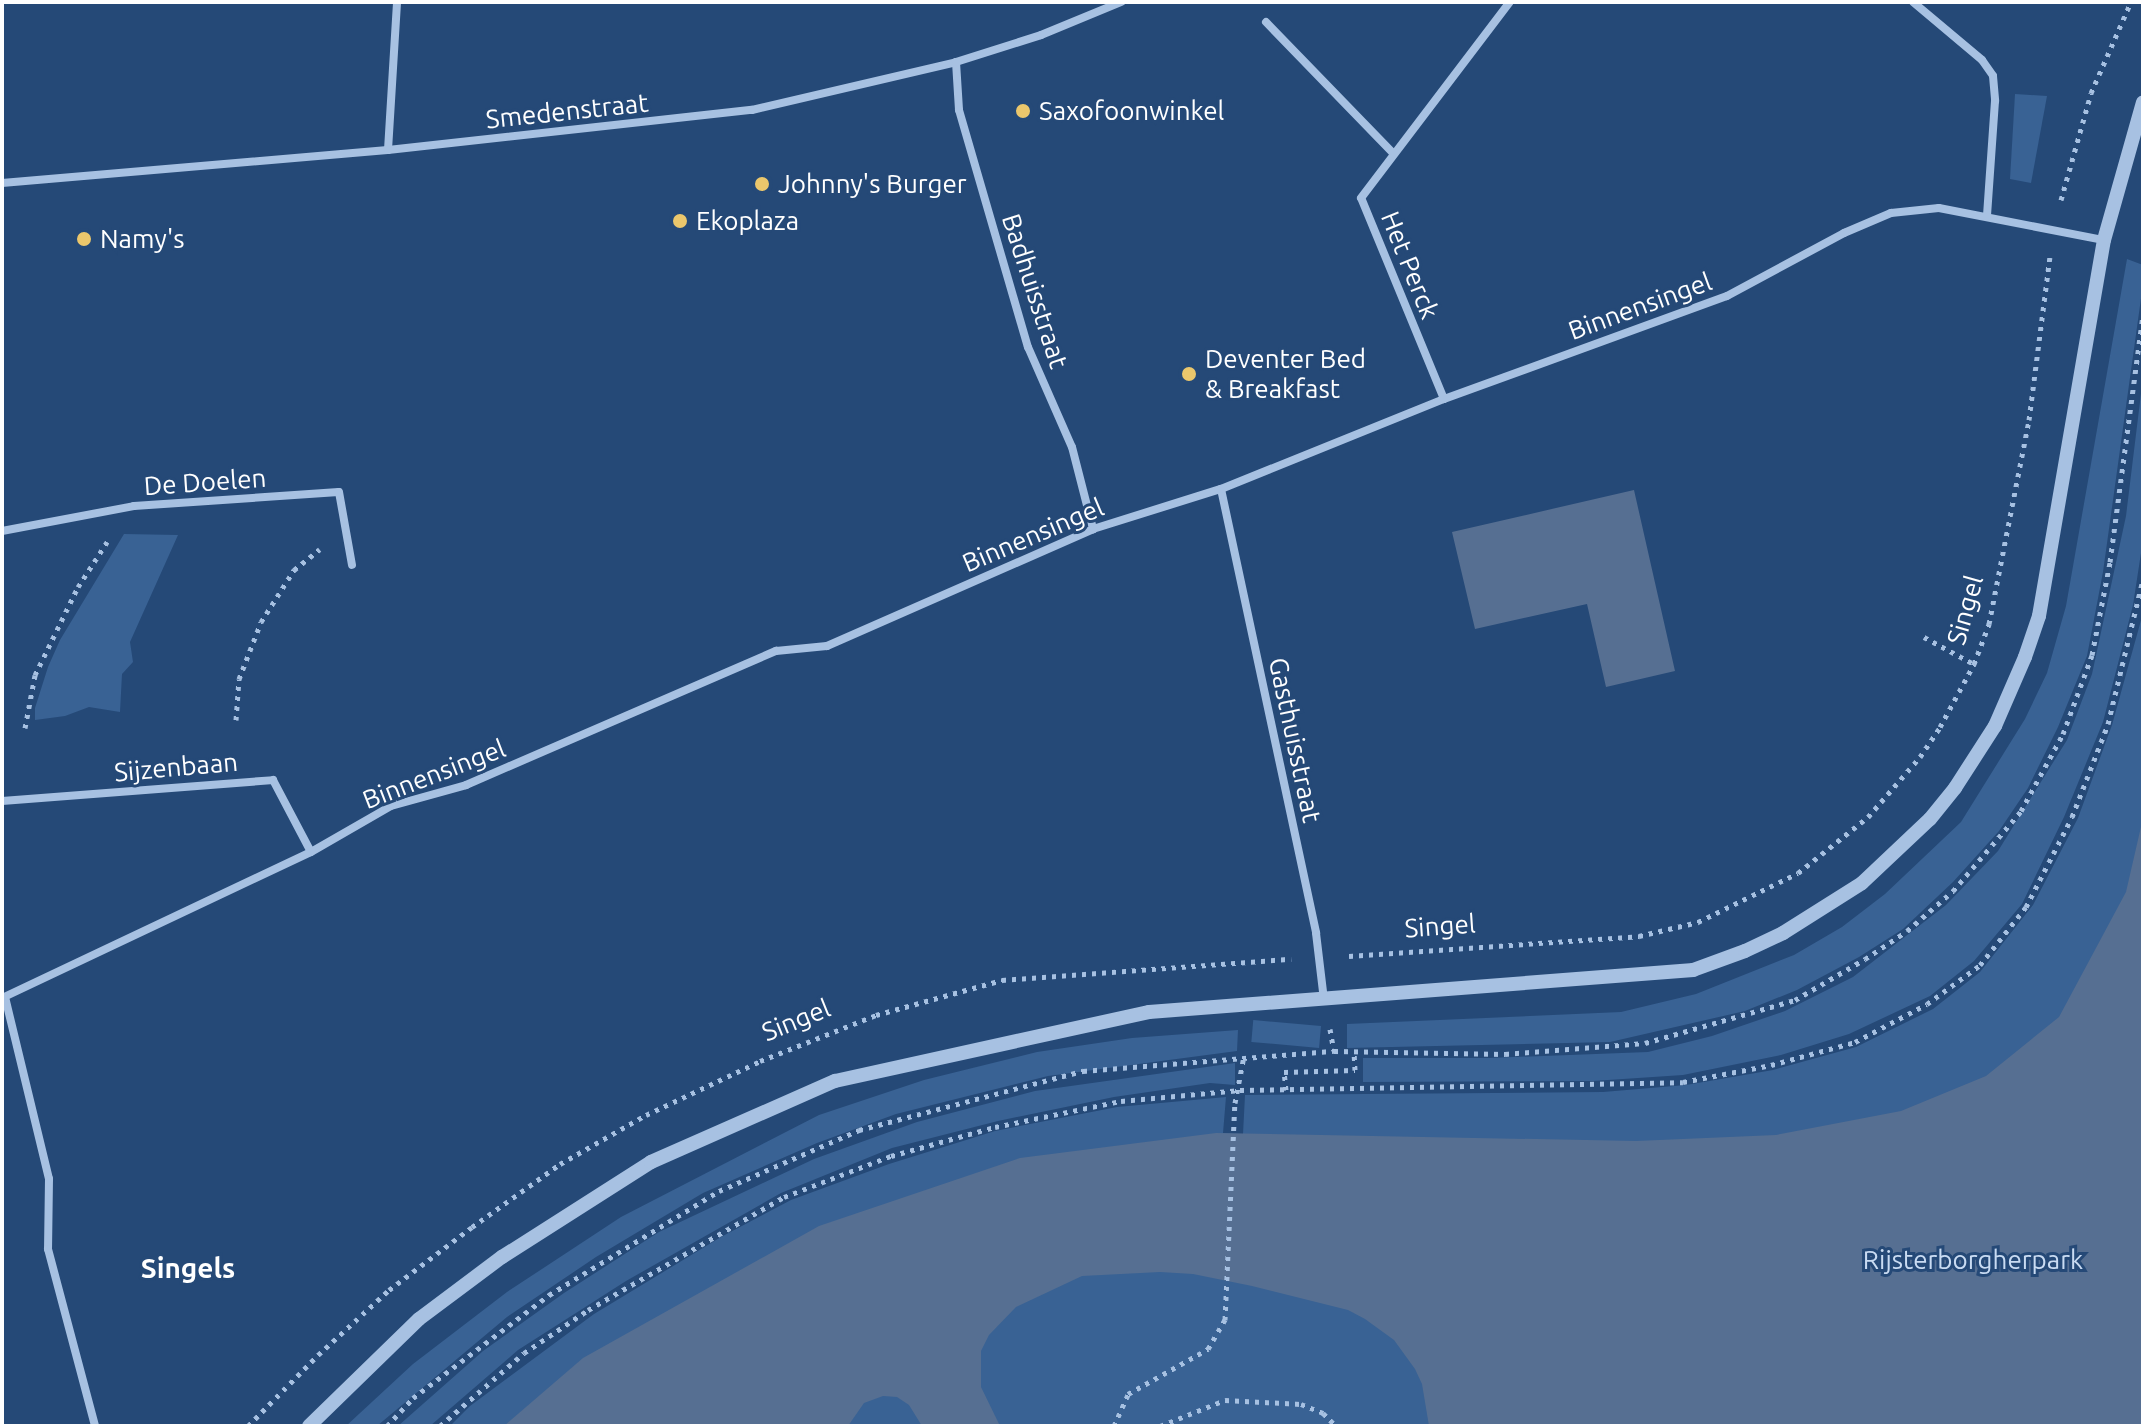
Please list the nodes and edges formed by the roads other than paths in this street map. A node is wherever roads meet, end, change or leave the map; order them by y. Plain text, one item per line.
1 (397, 2) edge
2 (1121, 2) edge
3 (1510, 2) edge
4 (1913, 2) edge
5 (1266, 22) dead end
6 (956, 62) junction
7 (2143, 102) edge
8 (388, 150) junction
9 (1393, 153) junction
10 (2, 183) edge
11 (1987, 215) junction
12 (2104, 240) junction
13 (1444, 399) junction
14 (1221, 489) junction
15 (1093, 529) junction
16 (2, 531) edge
17 (352, 565) dead end
18 (2, 801) edge
19 (311, 852) junction
20 (3, 997) edge
21 (1324, 1000) junction
22 (95, 1426) edge
23 (309, 1426) edge

1 - 8 street
2 - 6 street, Smedenstraat
3 - 9 street, Het Perck
4 - 11 street
5 - 9 street
6 - 8 street, Smedenstraat
6 - 15 street, Badhuisstraat
7 - 12 street
8 - 10 street, Smedenstraat
9 - 13 street, Het Perck
11 - 12 street, Binnensingel
11 - 13 street, Binnensingel
12 - 21 street
13 - 14 street, Binnensingel
14 - 15 street, Binnensingel
14 - 21 street, Gasthuisstraat
15 - 19 street, Binnensingel
16 - 17 street, De Doelen
18 - 19 street, Sijzenbaan
19 - 20 street, Binnensingel
20 - 22 street
21 - 23 street

